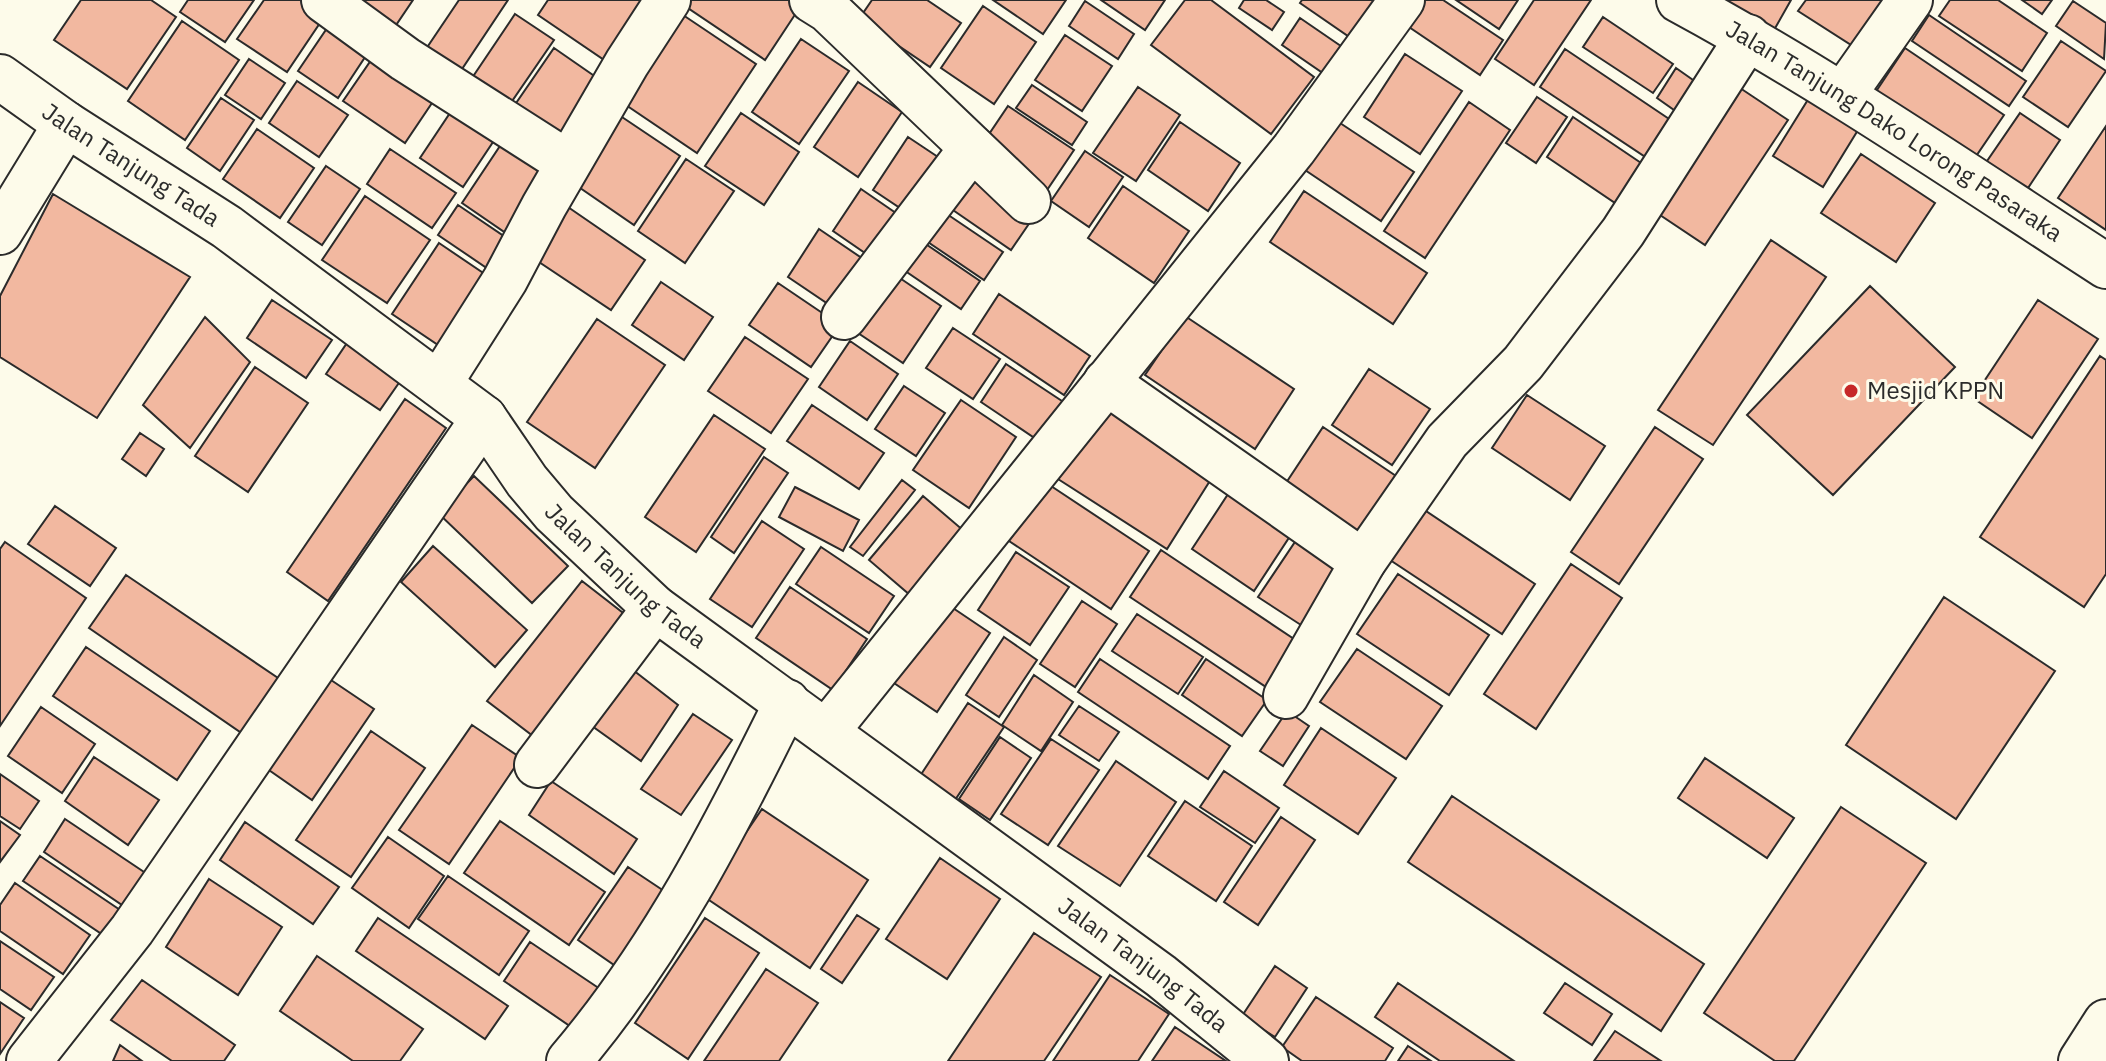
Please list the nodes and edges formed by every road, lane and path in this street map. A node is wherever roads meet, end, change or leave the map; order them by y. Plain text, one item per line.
1 (324, 0) edge
2 (668, 0) edge
3 (812, 0) edge
4 (1402, 0) edge
5 (1679, 0) edge
6 (1910, 0) edge
7 (1748, 37) junction
8 (0, 77) edge
9 (1843, 95) junction
10 (66, 124) junction
11 (972, 148) junction
12 (568, 163) junction
13 (1028, 201) dead end
14 (0, 232) edge
15 (2106, 266) edge
16 (844, 317) dead end
17 (1106, 382) junction
18 (439, 384) junction
19 (484, 418) junction
20 (1363, 562) junction
21 (655, 608) junction
22 (1286, 696) dead end
23 (787, 702) junction
24 (826, 732) junction
25 (537, 765) dead end
26 (2106, 1022) edge
27 (29, 1061) edge
28 (569, 1061) edge
29 (1266, 1061) edge
30 (2081, 1061) edge

1 - 12 street
2 - 12 street
3 - 11 street
4 - 17 street
5 - 7 street, Jalan Tanjung Dako Lorong Pasaraka
6 - 9 street
7 - 9 street, Jalan Tanjung Dako Lorong Pasaraka
7 - 20 street
8 - 10 street, Jalan Tanjung Tada
9 - 15 street, Jalan Tanjung Dako Lorong Pasaraka
10 - 14 street
10 - 18 street, Jalan Tanjung Tada
11 - 13 street
11 - 16 street
12 - 18 street
17 - 20 street
17 - 24 street
18 - 19 street, Jalan Tanjung Tada
19 - 21 street, Jalan Tanjung Tada
19 - 27 street
20 - 22 street
21 - 23 street, Jalan Tanjung Tada
21 - 25 street
23 - 24 street, Jalan Tanjung Tada
23 - 28 street
24 - 29 street, Jalan Tanjung Tada
26 - 30 street

